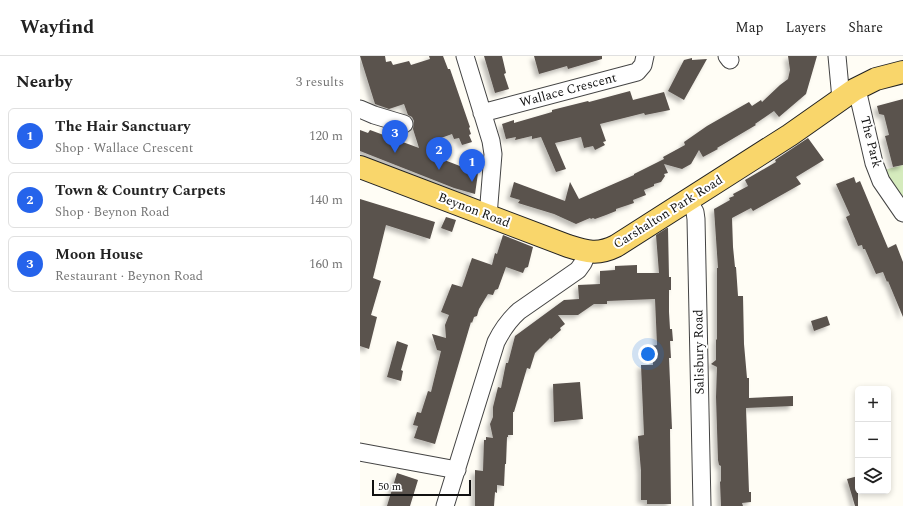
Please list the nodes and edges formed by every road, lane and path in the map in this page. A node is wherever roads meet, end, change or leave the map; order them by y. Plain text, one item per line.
1 (465, 56) edge
2 (645, 56) edge
3 (837, 56) edge
4 (903, 72) edge
5 (848, 95) junction
6 (360, 109) edge
7 (482, 113) junction
8 (404, 124) dead end
9 (360, 167) edge
10 (688, 200) junction
11 (903, 213) edge
12 (488, 216) junction
13 (588, 252) junction
14 (360, 452) edge
15 (457, 470) junction
16 (445, 506) edge
17 (702, 506) edge

1 - 7 street
2 - 7 street, Wallace Crescent
3 - 5 street
4 - 5 main road, Carshalton Park Road
5 - 10 main road, Carshalton Park Road
5 - 11 street, The Park
6 - 8 street
7 - 12 street
9 - 12 main road, Beynon Road
10 - 13 main road, Carshalton Park Road
10 - 17 street, Salisbury Road
12 - 13 main road, Beynon Road
13 - 15 street
14 - 15 street
15 - 16 street

